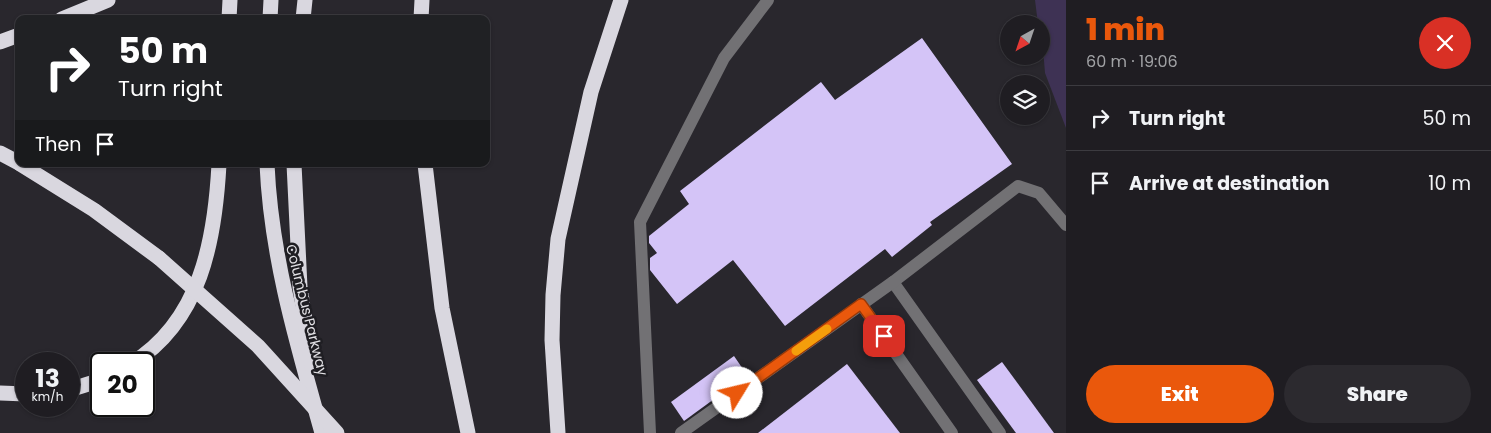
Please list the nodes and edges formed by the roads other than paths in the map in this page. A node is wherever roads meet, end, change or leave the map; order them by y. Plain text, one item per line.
1 (108, 0) edge
2 (230, 0) edge
3 (271, 0) edge
4 (305, 0) edge
5 (422, 0) edge
6 (621, 0) edge
7 (768, 0) edge
8 (72, 15) edge
9 (229, 15) edge
10 (270, 15) edge
11 (303, 15) edge
12 (421, 15) edge
13 (15, 36) edge
14 (0, 42) edge
15 (0, 153) edge
16 (15, 162) edge
17 (24, 167) edge
18 (219, 167) edge
19 (267, 167) edge
20 (294, 167) edge
21 (425, 167) edge
22 (1066, 225) edge
23 (893, 282) junction
24 (861, 304) junction
25 (146, 352) edge
26 (0, 392) edge
27 (15, 393) edge
28 (324, 433) edge
29 (337, 433) edge
30 (468, 433) edge
31 (558, 433) edge
32 (650, 433) edge
33 (681, 433) edge
34 (952, 433) edge
35 (1000, 433) edge

1 - 8 highway
2 - 9 highway
3 - 10 highway
4 - 11 highway
5 - 12 highway
6 - 31 highway
7 - 32 street
13 - 14 highway
15 - 16 highway
17 - 29 highway, bridge
18 - 25 highway
19 - 28 highway, Columbus Parkway
20 - 28 highway
21 - 30 highway
22 - 23 street
23 - 24 street
23 - 35 street
24 - 33 street
24 - 34 street
26 - 27 highway

